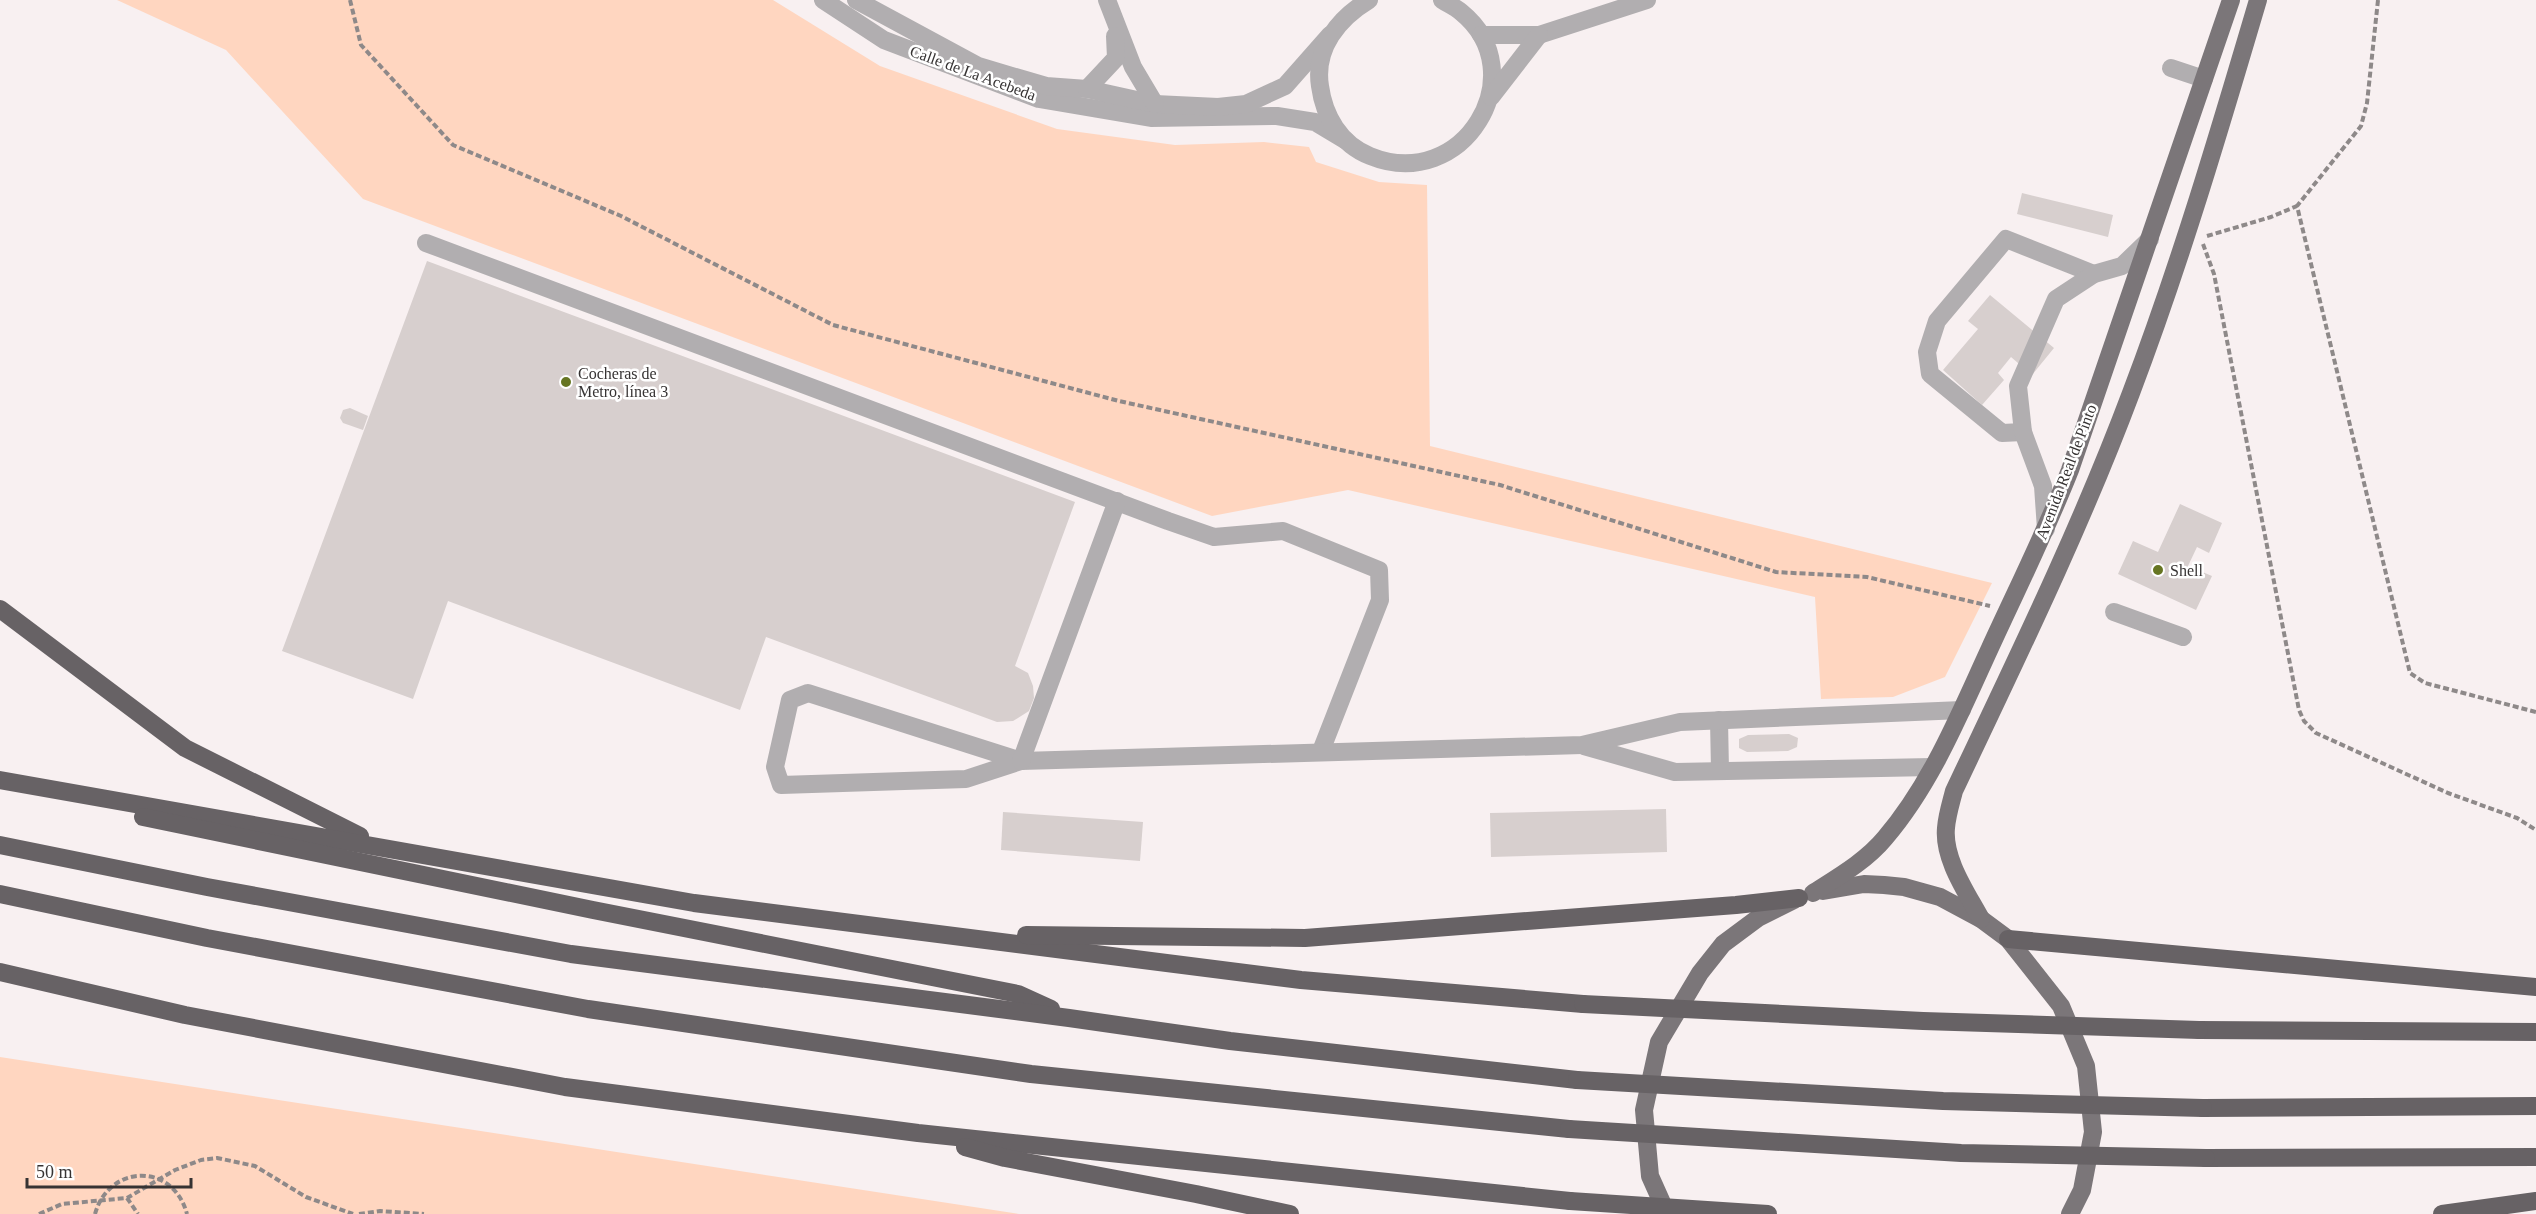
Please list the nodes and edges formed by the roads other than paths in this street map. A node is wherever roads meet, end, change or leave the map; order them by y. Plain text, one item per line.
1 (823, 0) edge
2 (856, 0) edge
3 (1107, 0) edge
4 (1369, 0) edge
5 (1442, 0) edge
6 (2231, 0) edge
7 (2258, 0) edge
8 (1637, 2) edge
9 (1349, 7) edge
10 (1114, 20) junction
11 (1330, 35) junction
12 (1481, 35) junction
13 (1539, 35) junction
14 (2171, 68) dead end
15 (2204, 79) junction
16 (1087, 89) junction
17 (1489, 99) junction
18 (1155, 104) junction
19 (1345, 140) junction
20 (2150, 239) junction
21 (426, 243) dead end
22 (2094, 274) junction
23 (2023, 432) junction
24 (1117, 501) junction
25 (2046, 529) junction
26 (0, 609) edge
27 (2115, 612) dead end
28 (2183, 637) dead end
29 (1962, 710) junction
30 (1719, 720) junction
31 (1582, 746) junction
32 (1321, 751) junction
33 (1020, 761) junction
34 (1932, 767) junction
35 (1720, 770) junction
36 (0, 780) edge
37 (27, 785) junction
38 (0, 845) edge
39 (384, 847) junction
40 (0, 894) edge
41 (1806, 896) junction
42 (1981, 919) junction
43 (940, 934) junction
44 (2008, 939) junction
45 (0, 972) edge
46 (2536, 987) edge
47 (1069, 1018) junction
48 (2536, 1032) edge
49 (2536, 1106) edge
50 (918, 1133) junction
51 (2536, 1157) edge
52 (2536, 1201) edge
53 (1290, 1214) edge
54 (1667, 1214) edge
55 (1768, 1214) edge
56 (2070, 1214) edge
57 (2442, 1214) edge

1 - 19 street, Calle de La Acebeda
2 - 16 street, Calle de La Acebeda
3 - 10 street
4 - 9 street, Calle de La Acebeda
5 - 12 street
6 - 15 main road, Avenida Real de Pinto
7 - 42 main road, Avenida Real de Pinto
8 - 13 street
9 - 11 street, Calle de La Acebeda
10 - 16 street
10 - 18 street
11 - 18 street, Calle de La Acebeda
11 - 19 street
12 - 13 street
12 - 17 street
13 - 17 street
14 - 15 street
15 - 20 main road, Avenida Real de Pinto
16 - 18 street, Calle de La Acebeda
17 - 19 street, Calle de La Acebeda
20 - 22 street
20 - 25 main road, Avenida Real de Pinto
21 - 24 street
22 - 23 street
22 - 23 street
23 - 25 street
24 - 32 street
24 - 33 street
25 - 29 main road, Avenida Real de Pinto
26 - 39 highway
27 - 28 street
29 - 30 street
29 - 34 main road, Avenida Real de Pinto
30 - 31 street
30 - 35 street
31 - 32 street
31 - 35 street
32 - 33 street
33 - 33 street
34 - 35 street
34 - 41 main road, Avenida Real de Pinto
36 - 37 highway
37 - 39 highway
37 - 47 highway
38 - 47 highway
39 - 43 highway
40 - 51 highway, bridge
41 - 42 main road
41 - 43 highway
41 - 54 main road
42 - 44 main road
43 - 48 highway, bridge
44 - 46 highway
44 - 56 main road
45 - 50 highway
47 - 49 highway, bridge
50 - 53 highway
50 - 55 highway, bridge
52 - 57 highway

